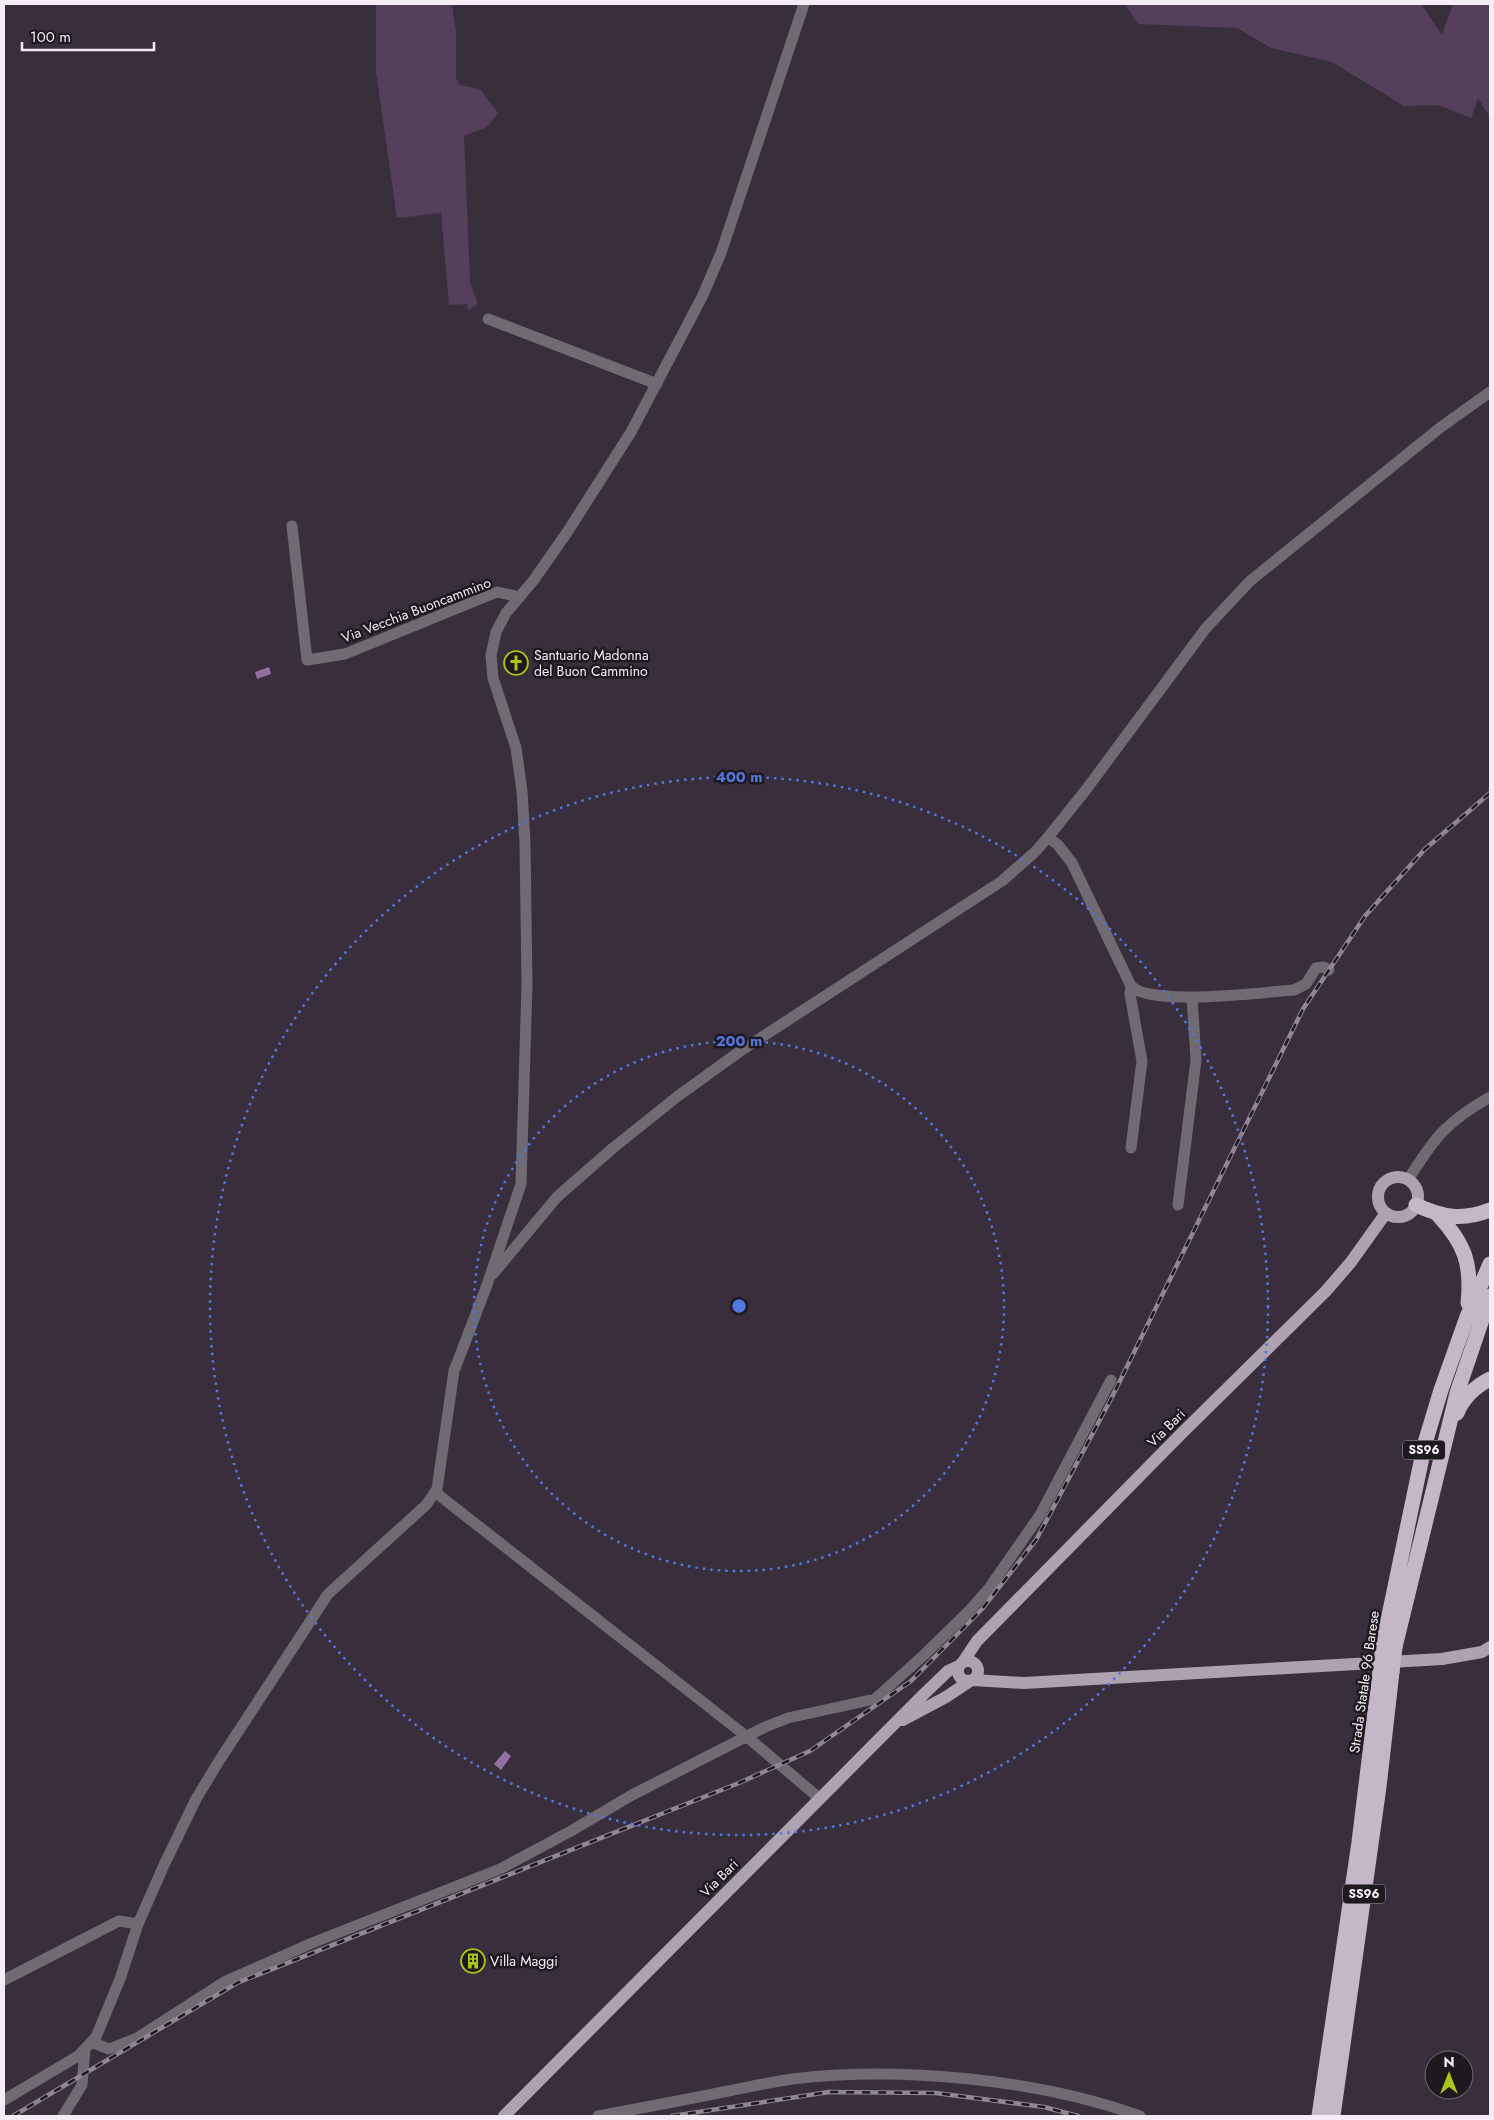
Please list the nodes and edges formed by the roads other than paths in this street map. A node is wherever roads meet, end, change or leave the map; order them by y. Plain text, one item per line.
1 (804, 4) edge
2 (488, 319) dead end
3 (657, 384) junction
4 (1490, 392) edge
5 (292, 526) dead end
6 (520, 597) junction
7 (1048, 837) junction
8 (1329, 970) dead end
9 (1131, 986) junction
10 (1192, 997) junction
11 (1490, 1097) edge
12 (1131, 1148) dead end
13 (1408, 1180) junction
14 (1416, 1205) junction
15 (1178, 1206) dead end
16 (1490, 1210) edge
17 (1386, 1213) junction
18 (1438, 1215) junction
19 (1490, 1264) edge
20 (489, 1279) junction
21 (1490, 1296) edge
22 (1467, 1317) junction
23 (1490, 1379) edge
24 (1111, 1380) dead end
25 (1443, 1447) junction
26 (435, 1492) junction
27 (984, 1636) junction
28 (1389, 1646) junction
29 (1490, 1647) edge
30 (961, 1664) junction
31 (1386, 1672) junction
32 (975, 1674) junction
33 (894, 1725) junction
34 (746, 1736) junction
35 (819, 1798) junction
36 (138, 1924) junction
37 (4, 1980) edge
38 (88, 2046) junction
39 (4, 2100) edge
40 (509, 2115) edge
41 (63, 2116) edge
42 (598, 2116) edge
43 (1140, 2116) edge
44 (1319, 2116) edge
45 (1333, 2116) edge

1 - 3 street
2 - 3 street
3 - 6 street
4 - 7 street
5 - 6 street, Via Vecchia Buoncammino
6 - 20 street
7 - 9 street
7 - 20 street
8 - 10 street
9 - 10 street
9 - 12 street
10 - 15 street
11 - 13 street
13 - 14 main road
13 - 17 main road
14 - 17 main road
14 - 18 highway
16 - 18 highway
17 - 27 main road, Via Bari
18 - 22 highway
19 - 22 highway, Strada Statale 96 Barese / SS96
20 - 26 street
21 - 25 highway, Strada Statale 96 Barese / SS96
22 - 28 highway, Strada Statale 96 Barese / SS96
23 - 25 highway
24 - 34 street
25 - 28 highway, Strada Statale 96 Barese / SS96
26 - 34 street
26 - 36 street
27 - 30 main road, Via Bari
27 - 32 main road
28 - 31 highway, Strada Statale 96 Barese / SS96, bridge
29 - 32 main road
30 - 32 main road
30 - 32 main road
30 - 33 main road, Via Bari
31 - 44 highway, Strada Statale 96 Barese / SS96
31 - 45 highway, Strada Statale 96 Barese / SS96
32 - 33 main road
33 - 35 main road, Via Bari
34 - 35 street
34 - 38 street
35 - 40 main road, Via Bari
36 - 37 street
36 - 38 street
38 - 39 street
38 - 41 street
42 - 43 street

